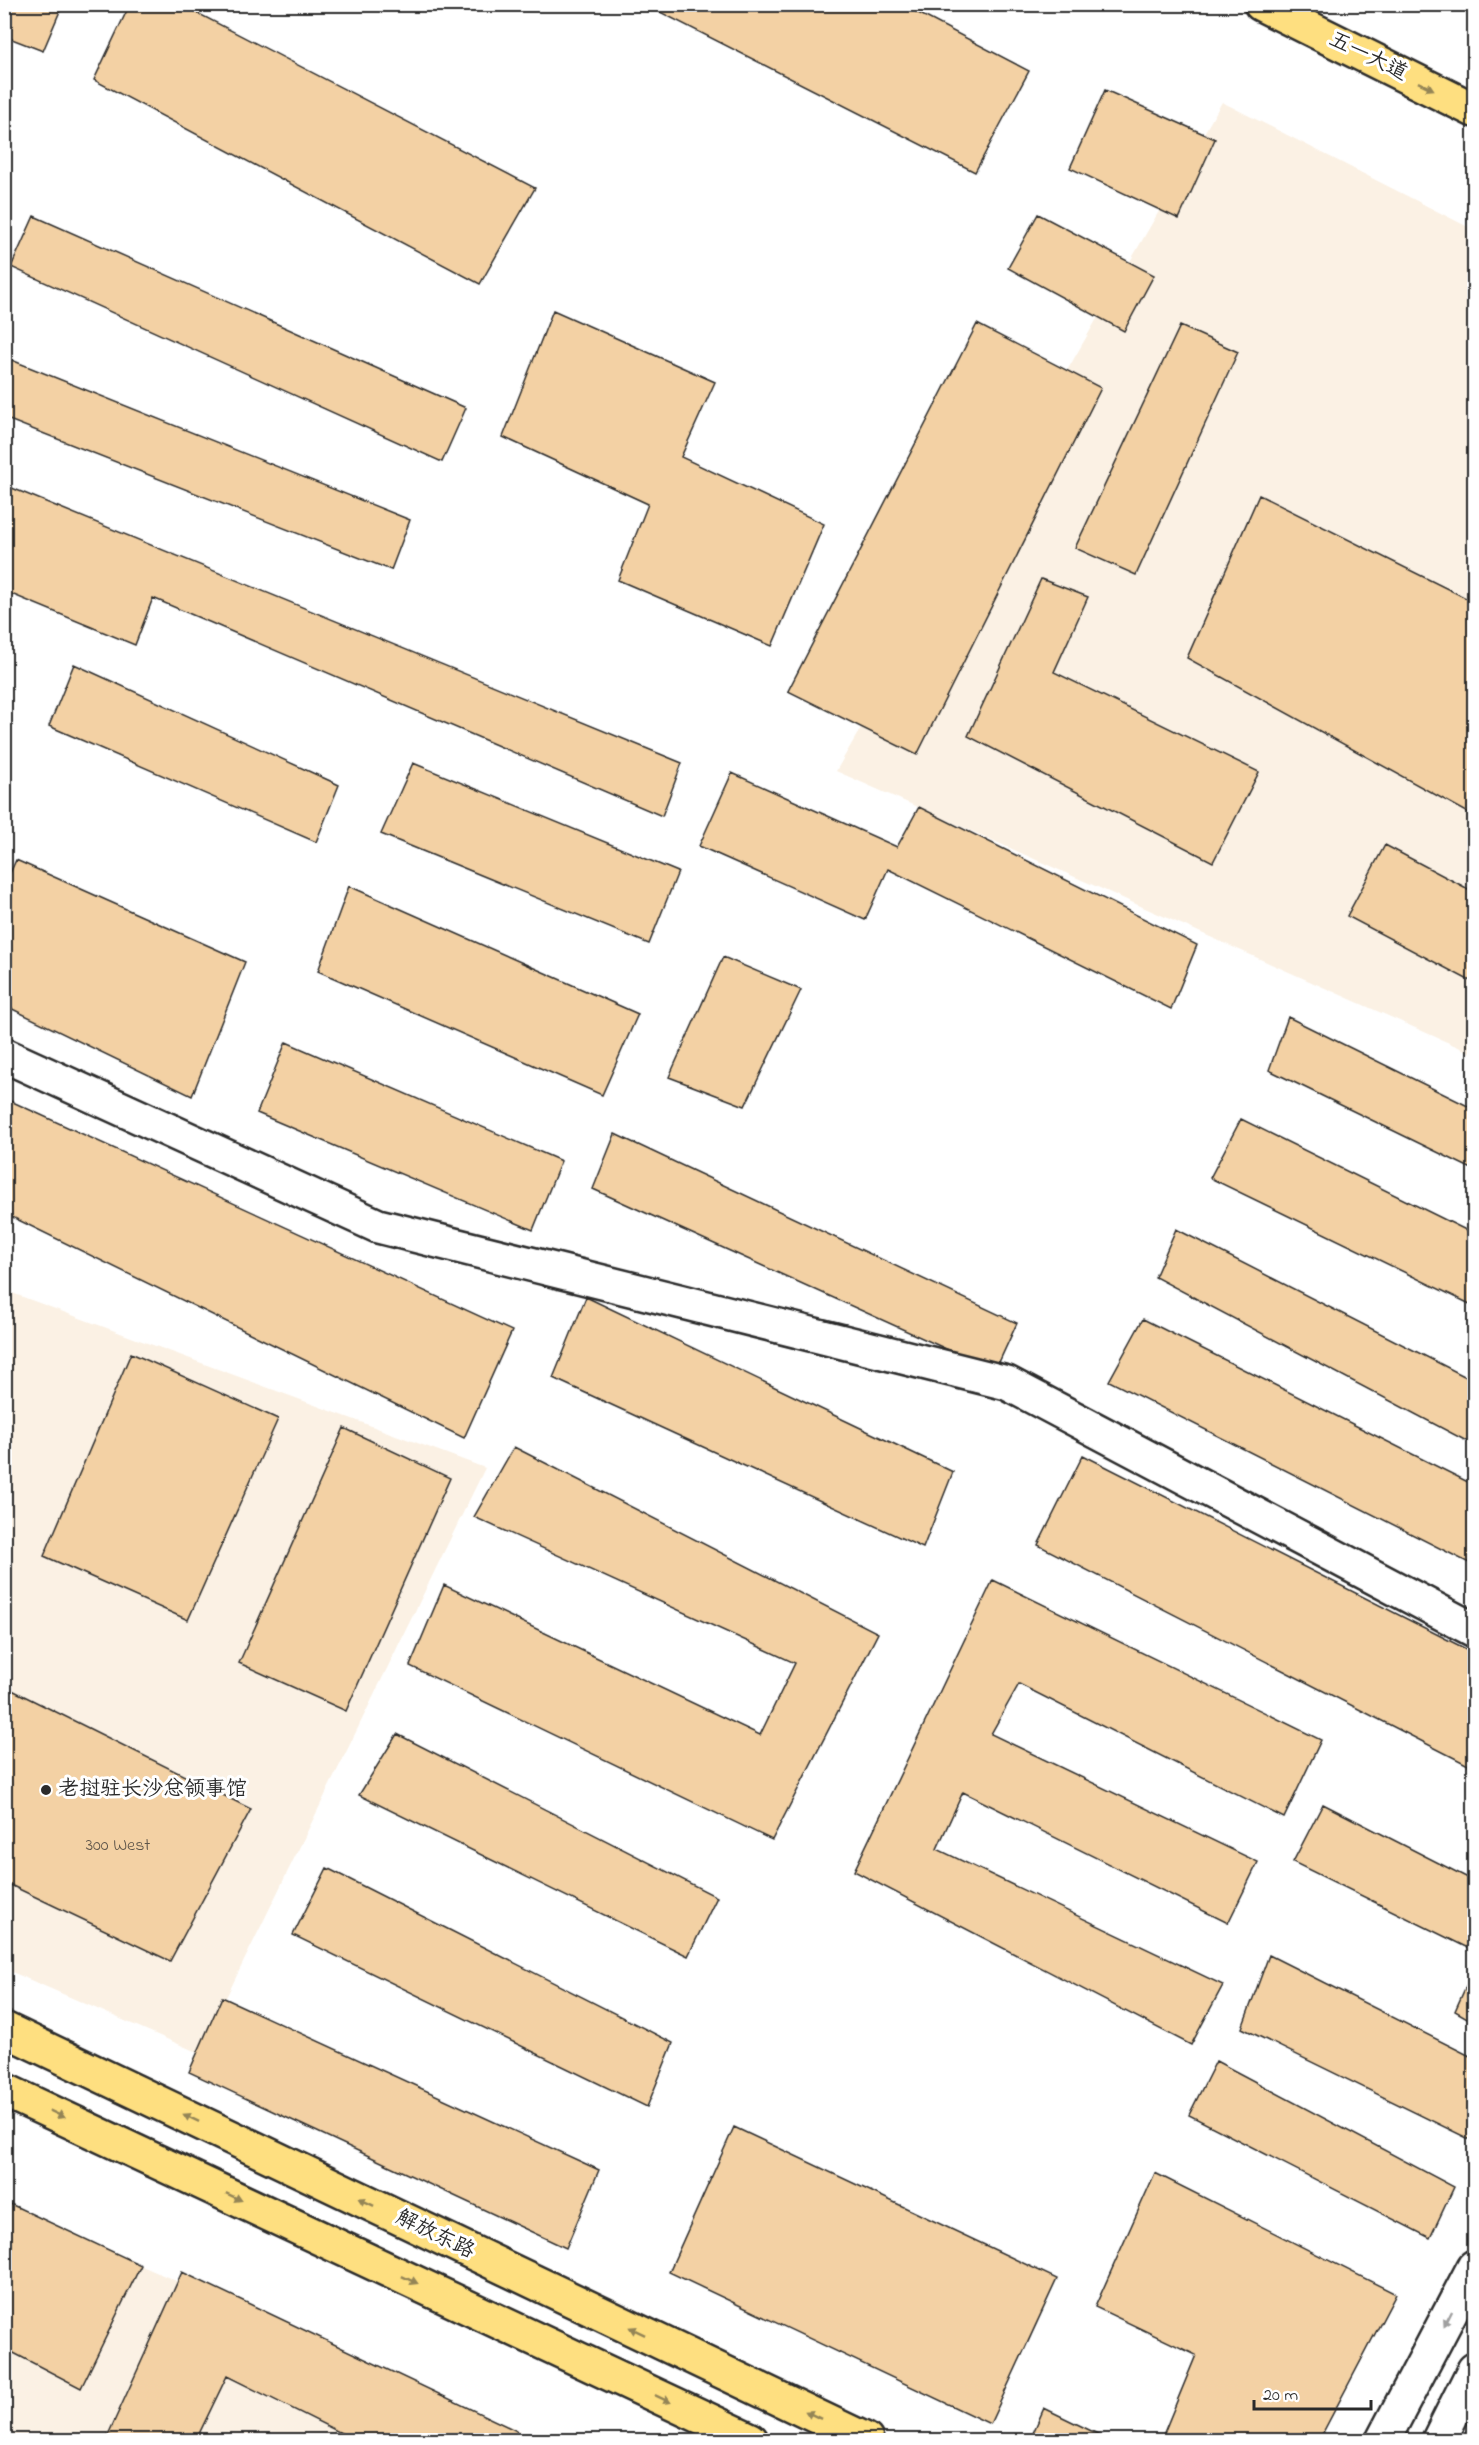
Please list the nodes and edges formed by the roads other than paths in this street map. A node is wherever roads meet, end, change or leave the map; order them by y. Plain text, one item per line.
1 (1261, 4) edge
2 (1474, 110) edge
3 (4, 1055) edge
4 (1474, 1630) edge
5 (4, 2029) edge
6 (4, 2090) edge
7 (1474, 2267) edge
8 (1430, 2354) junction
9 (1473, 2375) edge
10 (751, 2440) edge
11 (866, 2440) edge
12 (1383, 2440) edge
13 (1439, 2440) edge

1 -> 2 main road, 五一大道
3 - 4 street
11 -> 5 main road, 解放东路
6 -> 10 main road
7 -> 8 street
8 - 9 street
8 - 12 street
9 - 13 street

